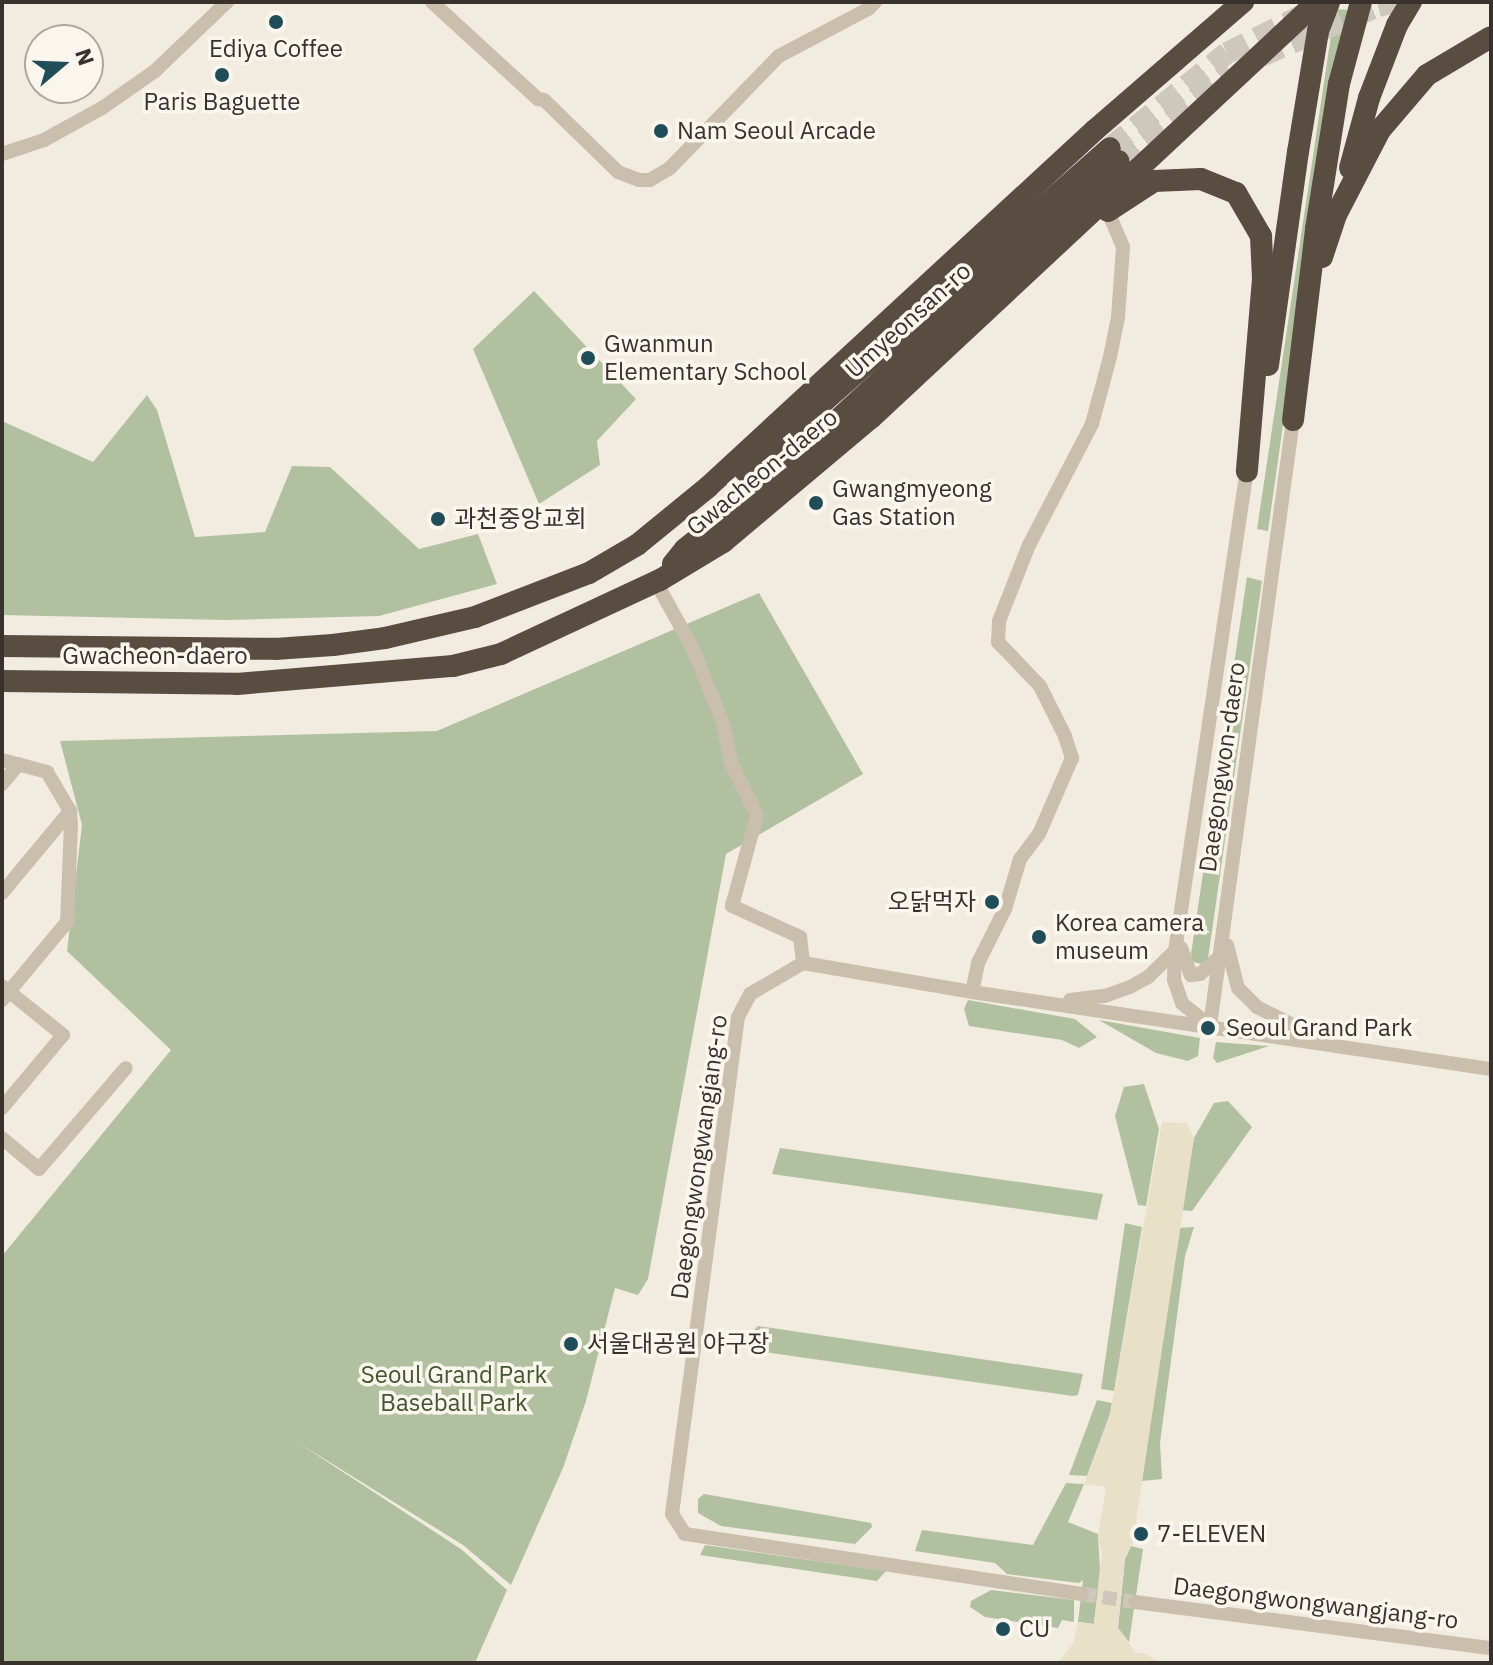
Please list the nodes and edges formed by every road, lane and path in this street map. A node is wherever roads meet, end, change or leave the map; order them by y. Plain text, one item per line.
1 (227, 2) edge
2 (432, 2) edge
3 (875, 2) edge
4 (1243, 2) edge
5 (1317, 2) edge
6 (1329, 2) edge
7 (1361, 2) edge
8 (1411, 2) edge
9 (1491, 37) edge
10 (2, 154) edge
11 (1108, 211) junction
12 (1336, 215) junction
13 (1078, 225) junction
14 (1309, 292) junction
15 (1293, 420) joint
16 (1247, 471) junction
17 (637, 545) junction
18 (658, 581) junction
19 (2, 646) edge
20 (2, 681) edge
21 (2, 760) edge
22 (19, 764) junction
23 (2, 784) edge
24 (70, 811) junction
25 (2, 893) edge
26 (1224, 914) junction
27 (1177, 928) junction
28 (1175, 951) junction
29 (1221, 956) junction
30 (803, 963) junction
31 (4, 992) edge
32 (972, 992) junction
33 (1044, 1002) junction
34 (1210, 1026) junction
35 (1329, 1044) junction
36 (126, 1068) dead end
37 (1491, 1069) edge
38 (2, 1108) edge
39 (2, 1138) edge
40 (1082, 1594) tunnel mouth
41 (1135, 1602) tunnel mouth
42 (1491, 1648) edge

1 - 10 street
2 - 3 street
4 - 17 highway, Gwacheon-daero
5 - 13 highway, Gwacheon-daero
6 - 16 highway, bridge
7 - 14 highway
8 - 12 highway
9 - 12 highway
11 - 13 highway
11 - 16 highway
11 - 32 street
12 - 14 highway
13 - 18 highway, Gwacheon-daero
14 - 15 highway
15 - 26 street, Daegongwon-daero
16 - 27 street, Daegongwon-daero
17 - 18 highway, Umyeonsan-ro
17 - 19 highway, Gwacheon-daero
18 - 20 highway, Gwacheon-daero
18 - 30 street
21 - 22 street
22 - 23 street
22 - 24 street
24 - 25 street
24 - 31 street
26 - 29 street, Daegongwon-daero
26 - 35 street
27 - 28 street, Daegongwon-daero
27 - 29 street
28 - 33 street
28 - 34 street, Daegongwon-daero
29 - 34 street, Daegongwon-daero
30 - 32 street
30 - 40 street, Daegongwongwangjang-ro
31 - 38 street
32 - 33 street
33 - 34 street
34 - 35 street
35 - 37 street
36 - 39 street
41 - 42 street, Daegongwongwangjang-ro

